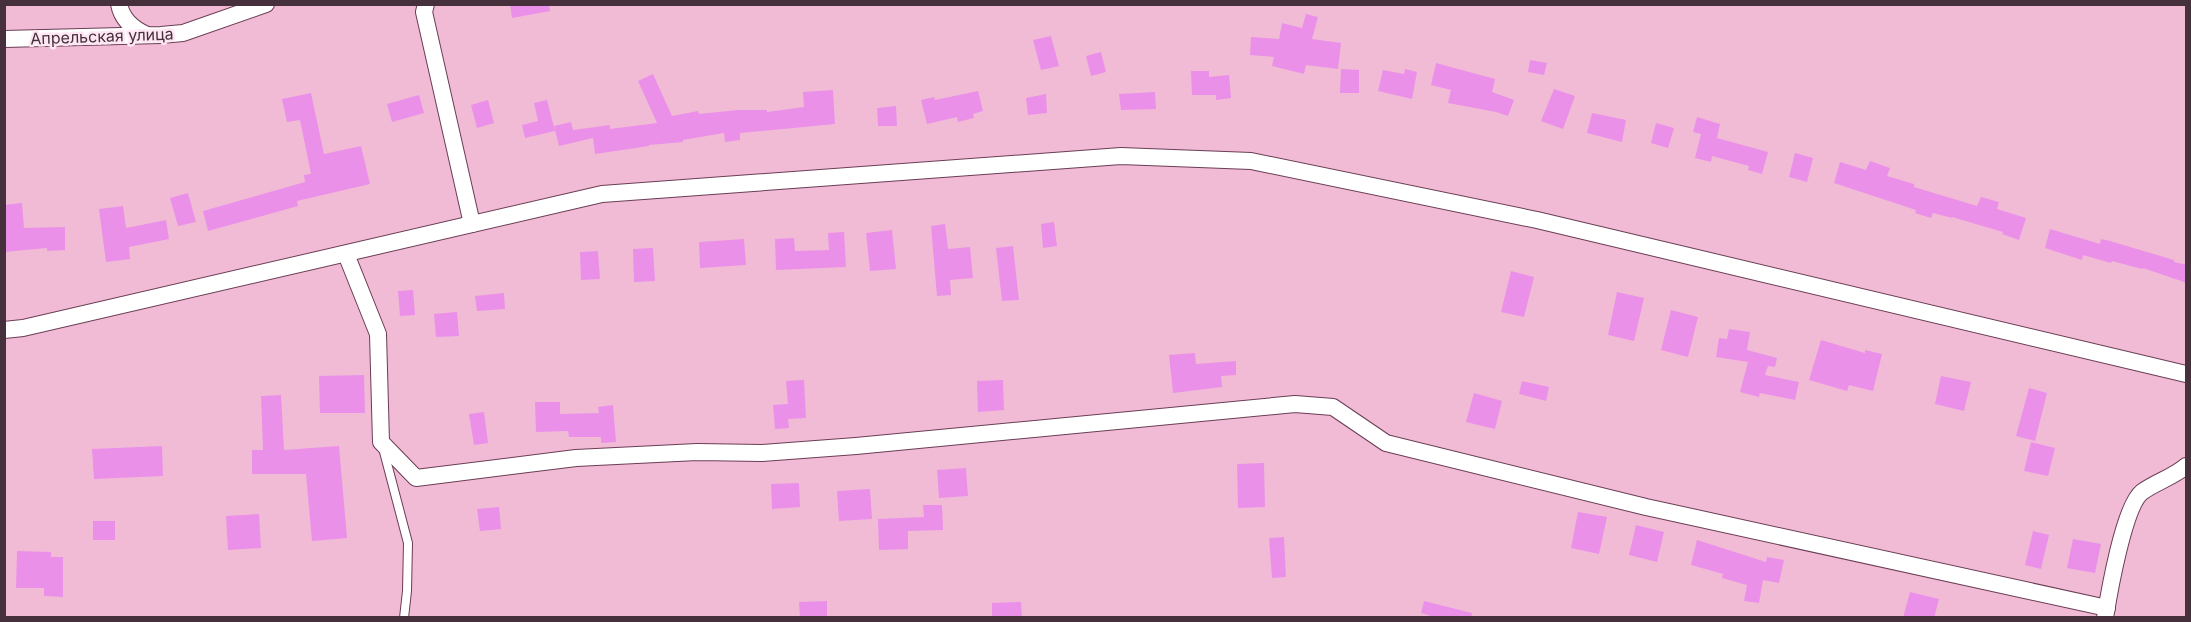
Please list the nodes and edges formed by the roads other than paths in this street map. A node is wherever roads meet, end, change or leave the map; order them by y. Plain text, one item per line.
1 (118, 4) edge
2 (266, 4) edge
3 (426, 4) edge
4 (148, 35) junction
5 (4, 39) edge
6 (472, 224) junction
7 (346, 254) junction
8 (4, 330) edge
9 (2187, 374) edge
10 (381, 442) junction
11 (2187, 466) edge
12 (2106, 613) edge
13 (404, 618) edge

1 - 4 street
2 - 4 street, Апрельская улица
3 - 6 street
4 - 5 street, Апрельская улица
6 - 7 street
6 - 9 street
7 - 8 street
7 - 10 street
10 - 12 street
10 - 13 lane
11 - 12 street

